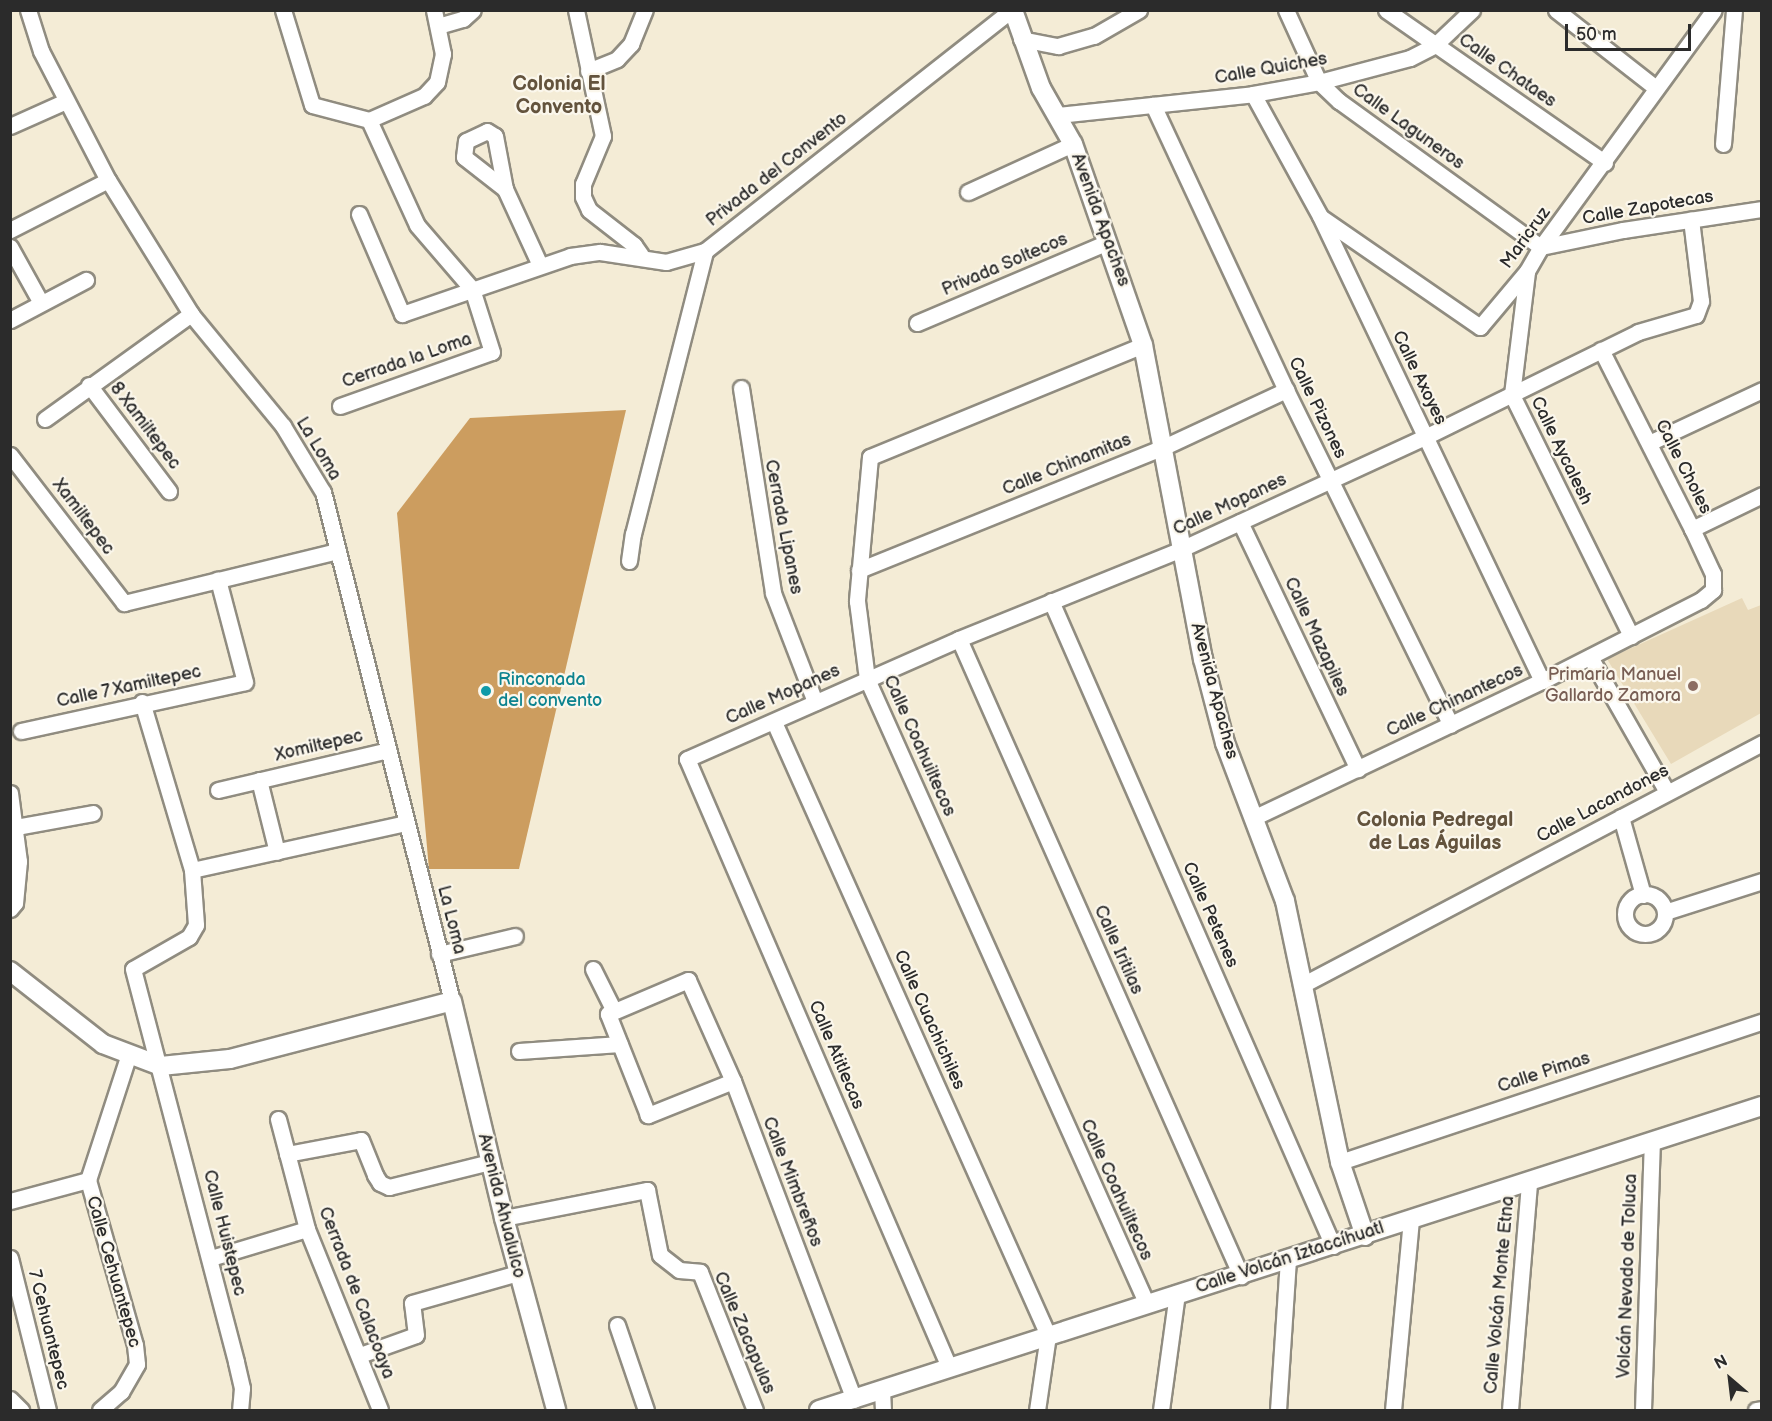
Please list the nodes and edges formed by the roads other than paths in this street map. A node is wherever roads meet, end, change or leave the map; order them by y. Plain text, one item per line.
1 (28, 10) edge
2 (283, 10) edge
3 (473, 10) edge
4 (576, 10) edge
5 (645, 10) edge
6 (1012, 10) edge
7 (1139, 10) edge
8 (1286, 10) edge
9 (1386, 10) edge
10 (1472, 10) edge
11 (1556, 10) edge
12 (1714, 10) edge
13 (1734, 10) edge
14 (436, 18) edge
15 (1022, 39) junction
16 (1435, 45) junction
17 (588, 71) junction
18 (1319, 82) junction
19 (1656, 88) junction
20 (1253, 94) junction
21 (66, 101) junction
22 (1153, 105) junction
23 (1058, 115) junction
24 (369, 120) junction
25 (10, 126) edge
26 (1072, 144) junction
27 (1724, 144) dead end
28 (1605, 163) junction
29 (108, 180) junction
30 (505, 189) dead end
31 (968, 192) dead end
32 (1761, 209) edge
33 (359, 214) dead end
34 (1320, 216) junction
35 (1691, 220) junction
36 (10, 230) edge
37 (1108, 242) junction
38 (10, 247) edge
39 (1541, 247) junction
40 (705, 250) junction
41 (641, 255) junction
42 (540, 265) junction
43 (1527, 271) junction
44 (86, 280) dead end
45 (472, 289) junction
46 (41, 303) junction
47 (191, 314) junction
48 (10, 320) edge
49 (917, 323) dead end
50 (1143, 345) junction
51 (1601, 350) junction
52 (90, 385) junction
53 (741, 388) dead end
54 (1286, 390) junction
55 (1761, 390) edge
56 (1512, 395) junction
57 (340, 406) dead end
58 (45, 418) dead end
59 (1425, 437) junction
60 (1649, 444) junction
61 (1164, 447) junction
62 (10, 455) edge
63 (1330, 480) junction
64 (169, 490) dead end
65 (1761, 495) edge
66 (1240, 522) junction
67 (1692, 529) junction
68 (1179, 550) junction
69 (338, 551) junction
70 (629, 561) dead end
71 (859, 570) junction
72 (218, 580) junction
73 (1701, 600) joint
74 (1051, 601) junction
75 (1631, 636) junction
76 (959, 639) junction
77 (1590, 657) junction
78 (867, 679) junction
79 (1542, 681) junction
80 (142, 702) junction
81 (815, 702) junction
82 (774, 722) junction
83 (1451, 725) junction
84 (21, 731) dead end
85 (1761, 743) edge
86 (387, 750) junction
87 (687, 759) joint
88 (1358, 769) junction
89 (259, 780) junction
90 (218, 790) dead end
91 (1667, 792) junction
92 (10, 793) edge
93 (93, 813) dead end
94 (1255, 817) junction
95 (1621, 817) junction
96 (406, 823) junction
97 (16, 828) junction
98 (277, 852) junction
99 (192, 870) junction
100 (1761, 881) edge
101 (1643, 895) junction
102 (10, 909) edge
103 (1665, 912) junction
104 (515, 936) dead end
105 (439, 954) junction
106 (593, 969) dead end
107 (10, 971) edge
108 (1304, 984) junction
109 (452, 1001) junction
110 (615, 1011) junction
111 (1761, 1022) edge
112 (620, 1044) junction
113 (519, 1051) dead end
114 (129, 1054) junction
115 (161, 1066) junction
116 (733, 1081) junction
117 (1761, 1106) edge
118 (278, 1119) dead end
119 (1652, 1143) junction
120 (287, 1154) junction
121 (490, 1162) junction
122 (1340, 1162) junction
123 (88, 1180) junction
124 (1529, 1182) junction
125 (10, 1201) edge
126 (504, 1218) junction
127 (1411, 1219) junction
128 (307, 1229) junction
129 (1365, 1236) junction
130 (1333, 1246) junction
131 (10, 1258) edge
132 (211, 1258) junction
133 (1288, 1261) junction
134 (518, 1273) junction
135 (1241, 1276) junction
136 (1177, 1293) junction
137 (1146, 1302) junction
138 (617, 1325) dead end
139 (1048, 1335) junction
140 (360, 1355) junction
141 (949, 1367) junction
142 (882, 1391) junction
143 (10, 1400) edge
144 (854, 1400) junction
145 (1761, 1409) edge
146 (21, 1410) edge
147 (48, 1410) edge
148 (100, 1410) edge
149 (240, 1410) edge
150 (380, 1410) edge
151 (556, 1410) edge
152 (646, 1410) edge
153 (755, 1410) edge
154 (819, 1410) edge
155 (883, 1410) edge
156 (1037, 1410) edge
157 (1161, 1410) edge
158 (1278, 1410) edge
159 (1393, 1410) edge
160 (1510, 1410) edge
161 (1643, 1410) edge
162 (1756, 1410) edge

1 - 21 street, La Loma
2 - 24 street
3 - 14 street
4 - 17 street
5 - 17 street
6 - 15 street, Avenida Apaches
6 - 40 street, Privada del Convento
7 - 15 street
8 - 18 street, Calle Laguneros
9 - 16 street, Calle Chataes
10 - 16 street, Calle Quiches
11 - 19 street
12 - 19 street, Maricruz
13 - 27 street
14 - 24 street
15 - 23 street, Avenida Apaches
16 - 18 street, Calle Quiches
16 - 28 street, Calle Chataes
17 - 41 street
18 - 20 street, Calle Quiches
18 - 39 street, Calle Laguneros
19 - 28 street, Maricruz
20 - 22 street, Calle Quiches
20 - 34 street, Calle Axoyes
21 - 25 street
21 - 29 street, La Loma
22 - 23 street, Calle Quiches
22 - 54 street, Calle Pizones
23 - 26 street, Avenida Apaches
24 - 45 street
26 - 31 street
26 - 37 street, Avenida Apaches
28 - 39 street, Maricruz
29 - 36 street
29 - 47 street, La Loma
30 - 42 street
32 - 35 street, Calle Zapotecas
33 - 45 street
34 - 43 street, Maricruz
34 - 59 street, Calle Axoyes
35 - 39 street, Calle Zapotecas
35 - 51 street, Calle Mopanes
37 - 49 street, Privada Soltecos
37 - 50 street, Avenida Apaches
38 - 46 street
39 - 43 street, Maricruz
40 - 41 street
40 - 70 street, Privada del Convento
41 - 42 street
42 - 45 street
43 - 56 street, Calle Aycalesh
44 - 46 street
45 - 57 street, Cerrada la Loma
46 - 48 street
47 - 52 street
47 - 69 street, La Loma
50 - 61 street, Avenida Apaches
50 - 71 street, Calle Coahuiltecos
51 - 56 street, Calle Mopanes
51 - 60 street, Calle Choles
52 - 58 street
52 - 64 street, 8 Xamiltepec
53 - 81 street, Cerrada Lipanes
54 - 61 street, Calle Chinamitas
54 - 63 street, Calle Pizones
55 - 60 street
56 - 59 street, Calle Mopanes
56 - 75 street, Calle Aycalesh
59 - 63 street, Calle Mopanes
59 - 79 street, Calle Axoyes
60 - 67 street, Calle Choles
61 - 68 street, Avenida Apaches
61 - 71 street, Calle Chinamitas
62 - 72 street, Xamiltepec
63 - 66 street, Calle Mopanes
63 - 83 street, Calle Pizones
65 - 67 street
66 - 68 street, Calle Mopanes
66 - 88 street, Calle Mazapiles
67 - 73 street, Calle Choles
68 - 74 street, Calle Mopanes
68 - 94 street, Avenida Apaches
69 - 72 street
69 - 86 street, La Loma
71 - 78 street, Calle Coahuiltecos
72 - 80 street, Calle 7 Xamiltepec
73 - 75 street, Calle Chinantecos
74 - 76 street, Calle Mopanes
74 - 130 street, Calle Petenes
75 - 77 street, Calle Chinantecos
76 - 78 street, Calle Mopanes
76 - 135 street, Calle Iritilas
77 - 79 street, Calle Chinantecos
77 - 91 street
78 - 81 street, Calle Mopanes
78 - 137 street, Calle Coahuiltecos
79 - 83 street, Calle Chinantecos
80 - 84 street, Calle 7 Xamiltepec
80 - 99 street
81 - 82 street, Calle Mopanes
82 - 87 street, Calle Mopanes
82 - 139 street, Calle Cuachichiles
83 - 88 street, Calle Chinantecos
85 - 91 street, Calle Lacandones
86 - 89 street, Xomiltepec
86 - 96 street, La Loma
87 - 141 street, Calle Atitlecas
88 - 94 street, Calle Chinantecos
89 - 90 street, Xomiltepec
89 - 98 street, Xomiltepec
91 - 95 street, Calle Lacandones
92 - 97 street
93 - 97 street
94 - 108 street, Avenida Apaches
95 - 101 street
95 - 108 street, Calle Lacandones
96 - 98 street
96 - 105 street, La Loma
97 - 102 street
98 - 99 street
99 - 115 street, Calle Huistepec
100 - 103 street
101 - 103 street
101 - 103 street
104 - 105 street
105 - 109 street, La Loma
106 - 110 street
107 - 114 street
108 - 122 street, Avenida Apaches
109 - 115 street
109 - 121 street, Avenida Ahualulco
110 - 112 street
110 - 116 street, Calle Mimbreños
111 - 122 street, Calle Pimas
112 - 113 street
112 - 116 street
114 - 115 street
114 - 123 street, Calle Cehuantepec
115 - 132 street, Calle Huistepec
116 - 144 street, Calle Mimbreños
117 - 119 street, Calle Volcán Iztaccíhuatl
118 - 120 street, Cerrada de Calacoaya
119 - 124 street, Calle Volcán Iztaccíhuatl
119 - 161 street, Volcán Nevado de Toluca
120 - 121 street
120 - 128 street, Cerrada de Calacoaya
121 - 126 street, Avenida Ahualulco
122 - 129 street, Avenida Apaches
123 - 125 street
123 - 148 street, Calle Cehuantepec
124 - 127 street, Calle Volcán Iztaccíhuatl
124 - 160 street, Calle Volcán Monte Etna
126 - 134 street, Avenida Ahualulco
126 - 153 street, Calle Zacapulas
127 - 129 street, Calle Volcán Iztaccíhuatl
127 - 159 street
128 - 132 street
128 - 140 street, Cerrada de Calacoaya
129 - 130 street, Calle Volcán Iztaccíhuatl
130 - 133 street, Calle Volcán Iztaccíhuatl
131 - 147 street, 7 Cehuantepec
132 - 149 street, Calle Huistepec
133 - 135 street, Calle Volcán Iztaccíhuatl
133 - 158 street
134 - 140 street
134 - 151 street, Avenida Ahualulco
135 - 136 street, Calle Volcán Iztaccíhuatl
136 - 137 street, Calle Volcán Iztaccíhuatl
136 - 157 street
137 - 139 street, Calle Volcán Iztaccíhuatl
138 - 152 street
139 - 141 street, Calle Volcán Iztaccíhuatl
139 - 156 street
140 - 150 street, Cerrada de Calacoaya
141 - 142 street, Calle Volcán Iztaccíhuatl
142 - 144 street, Calle Volcán Iztaccíhuatl
142 - 155 street
143 - 146 street
144 - 154 street, Calle Volcán Iztaccíhuatl
145 - 162 street

